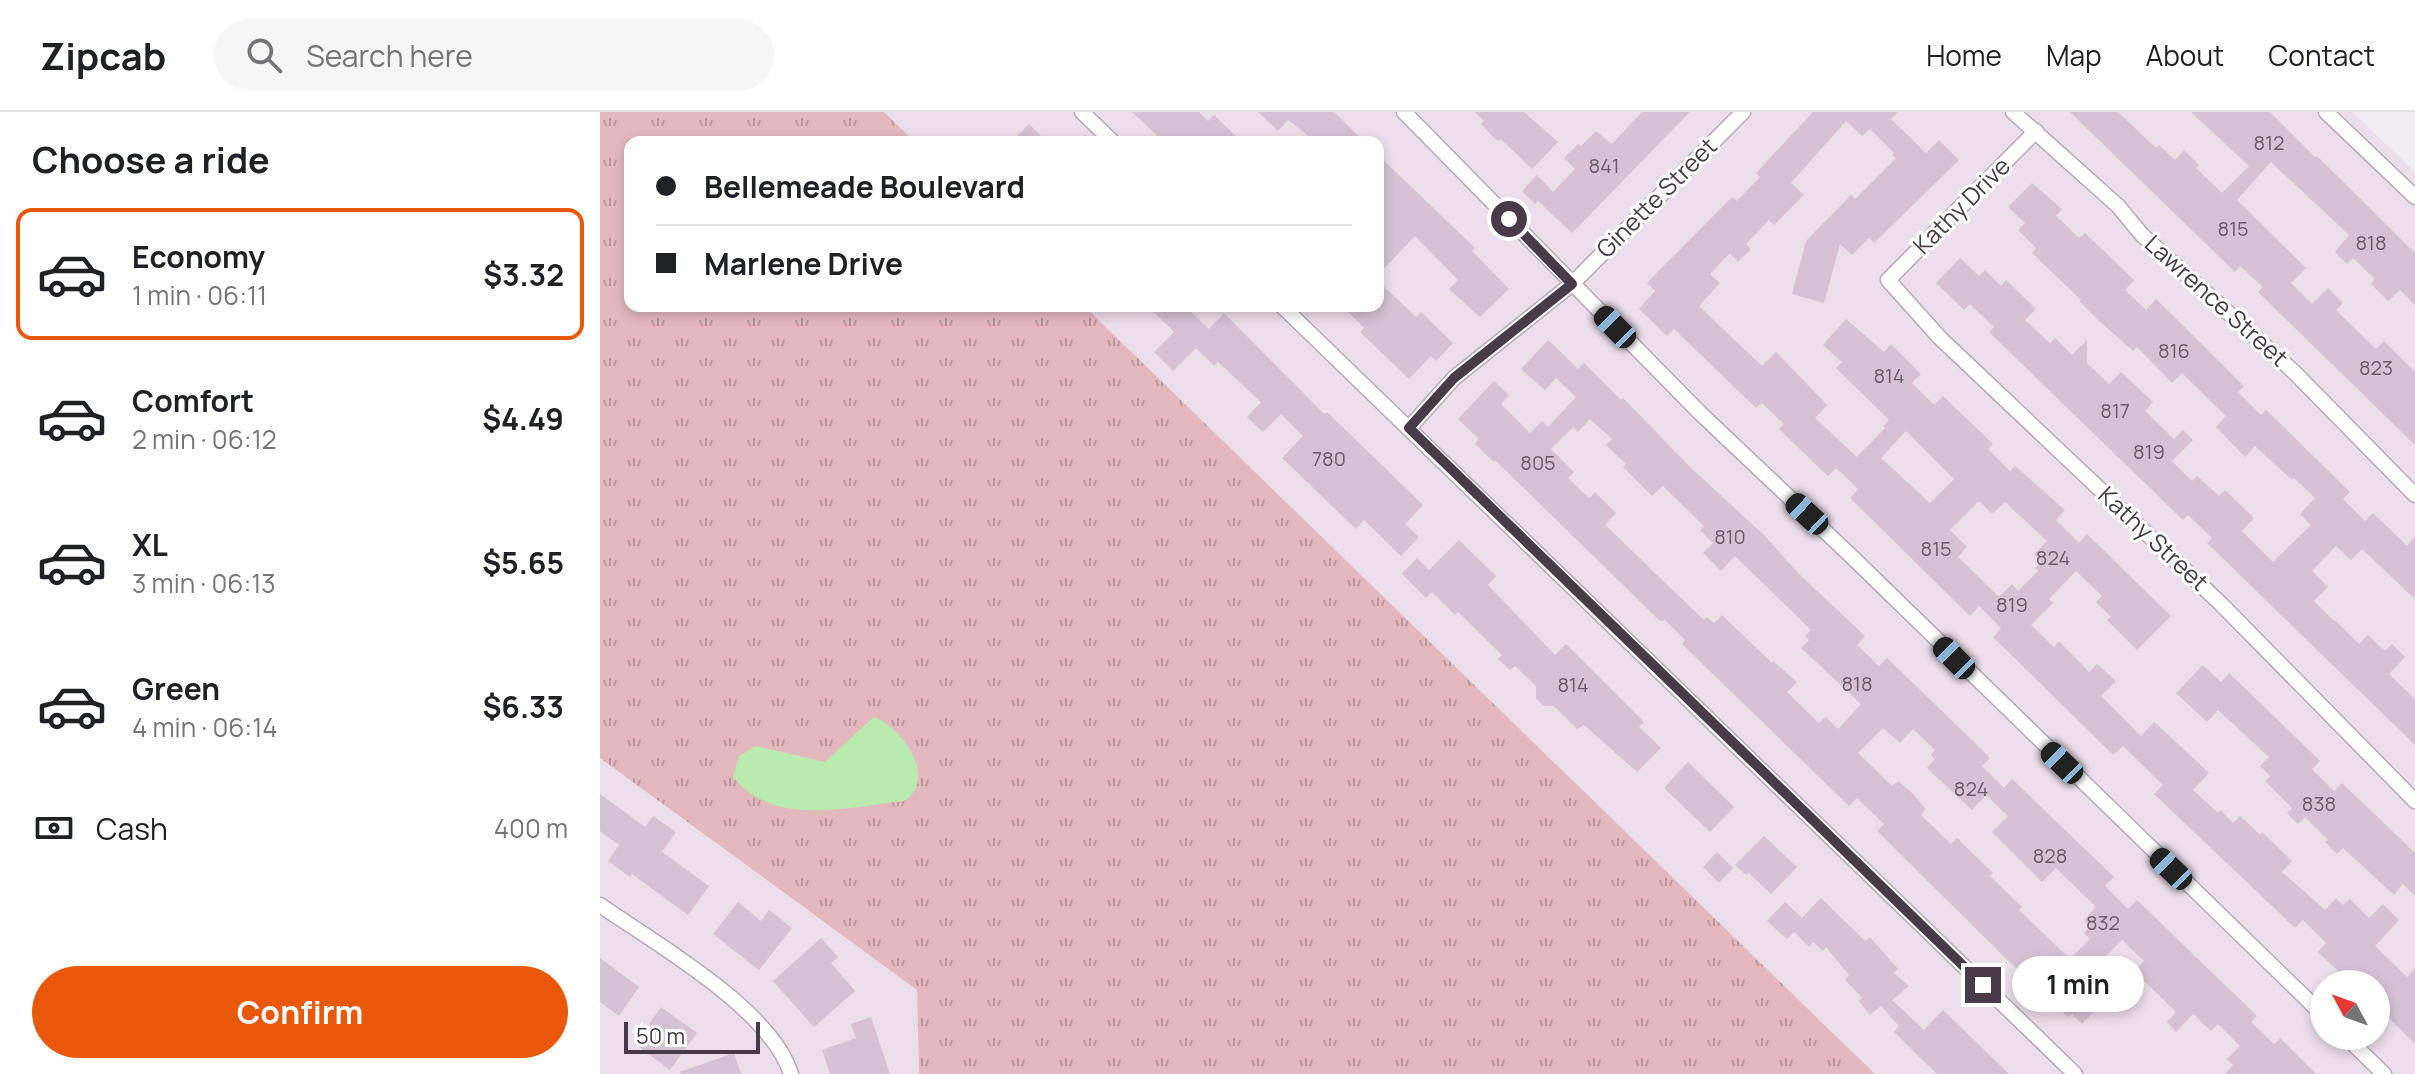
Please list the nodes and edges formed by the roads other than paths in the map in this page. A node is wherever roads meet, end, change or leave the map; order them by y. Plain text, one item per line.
1 (1082, 112) edge
2 (1404, 112) edge
3 (1743, 112) edge
4 (2013, 112) edge
5 (2326, 112) edge
6 (2036, 131) junction
7 (1107, 136) edge
8 (2415, 197) edge
9 (1888, 280) joint
10 (1572, 284) junction
11 (1288, 312) edge
12 (1409, 428) junction
13 (2415, 495) edge
14 (2415, 801) edge
15 (600, 905) edge
16 (2310, 1002) edge
17 (2359, 1050) edge
18 (791, 1074) edge
19 (2075, 1074) edge
20 (2384, 1074) edge

1 - 7 street
2 - 10 street
3 - 10 street, Ginette Street
4 - 6 street, Lawrence Street
5 - 8 street
6 - 9 street, Kathy Drive
6 - 13 street, Lawrence Street
9 - 14 street, Kathy Street
10 - 12 street, Ginette Street
10 - 16 street
11 - 12 street
12 - 19 street
15 - 18 street
17 - 20 street

